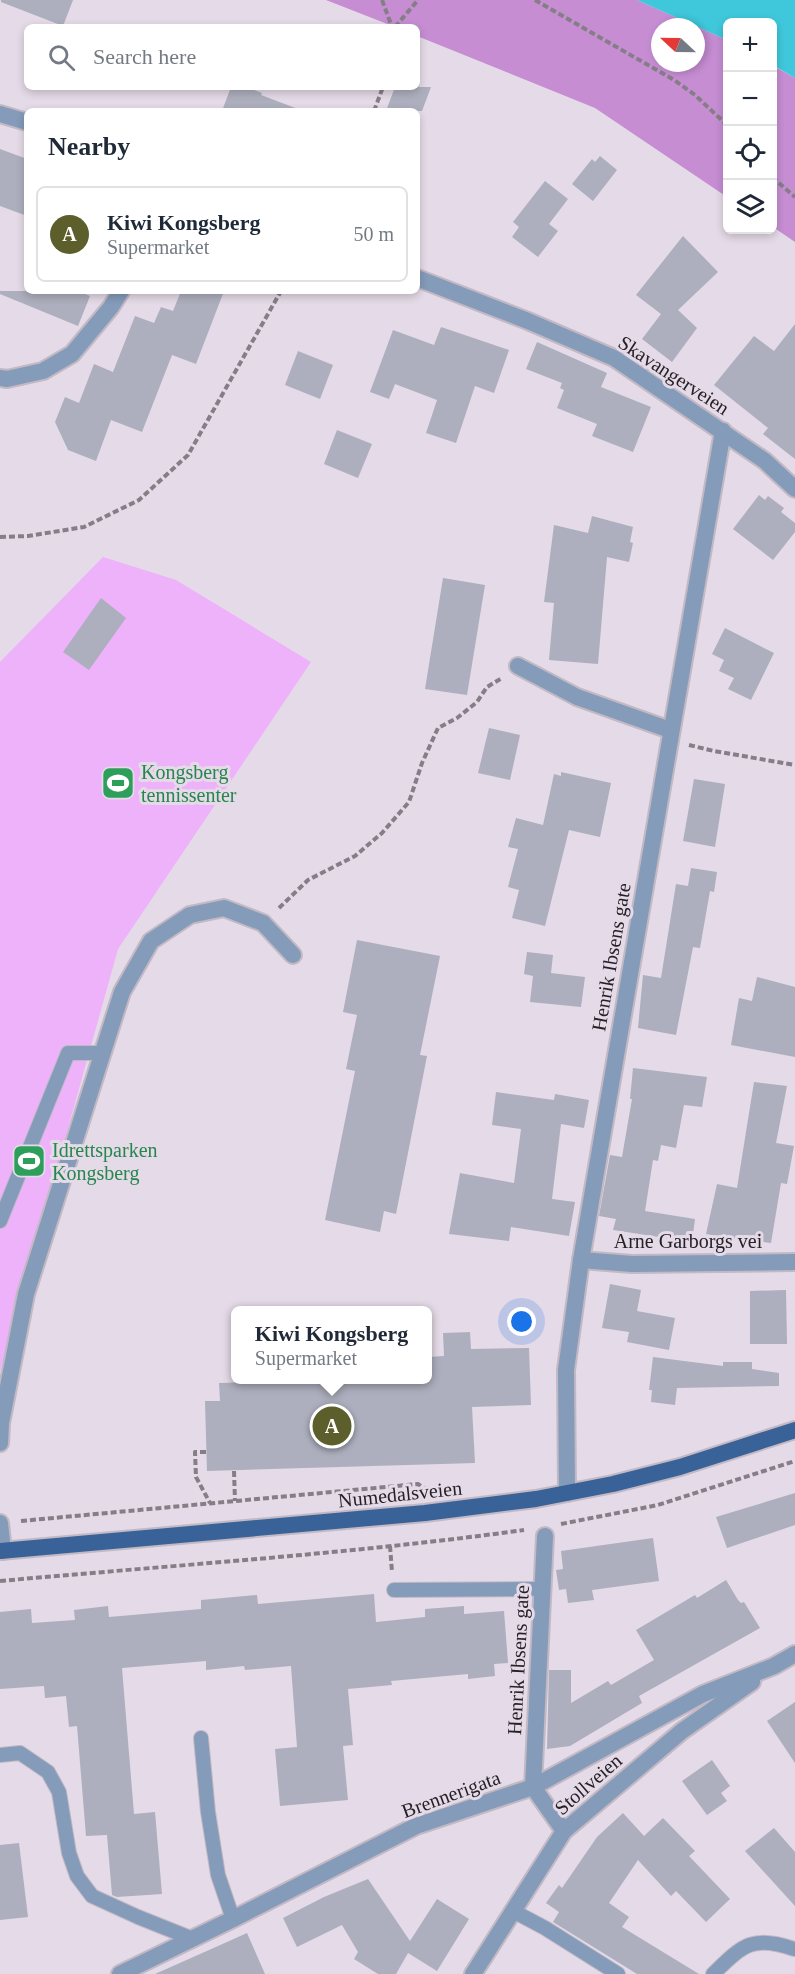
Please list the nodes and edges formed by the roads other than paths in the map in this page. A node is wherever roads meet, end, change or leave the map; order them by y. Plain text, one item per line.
1 (0, 114) edge
2 (24, 121) edge
3 (420, 279) edge
4 (119, 294) edge
5 (0, 378) edge
6 (723, 431) junction
7 (795, 489) edge
8 (518, 666) road end
9 (669, 735) junction
10 (293, 955) dead end
11 (101, 1053) junction
12 (0, 1221) edge
13 (581, 1260) junction
14 (795, 1262) edge
15 (795, 1430) edge
16 (0, 1443) edge
17 (567, 1493) junction
18 (0, 1523) edge
19 (545, 1536) dead end
20 (2, 1551) edge
21 (542, 1589) junction
22 (393, 1590) dead end
23 (795, 1654) edge
24 (774, 1666) junction
25 (201, 1738) dead end
26 (0, 1755) edge
27 (533, 1787) junction
28 (564, 1831) junction
29 (513, 1911) junction
30 (233, 1919) junction
31 (193, 1939) junction
32 (794, 1949) dead end
33 (120, 1974) edge
34 (473, 1974) edge
35 (618, 1974) edge
36 (713, 1974) edge

1 - 2 street
3 - 6 street, Skavangerveien
4 - 5 street
6 - 7 street, Skavangerveien
6 - 9 street, Henrik Ibsens gate
8 - 9 street
9 - 13 street, Henrik Ibsens gate
10 - 11 street
11 - 12 lane
11 - 16 street
13 - 14 street, Arne Garborgs vei
13 - 17 street, Henrik Ibsens gate
15 - 17 main road, Numedalsveien
17 - 20 main road, Numedalsveien
18 - 20 street
19 - 21 street, Henrik Ibsens gate
21 - 22 lane
21 - 27 street, Henrik Ibsens gate
23 - 24 street, Brennerigata
24 - 27 street, Brennerigata
24 - 28 street, Stollveien
25 - 30 lane
26 - 31 lane
27 - 28 street
27 - 30 street, Brennerigata
28 - 29 street, Stollveien
29 - 34 street, Stollveien
29 - 35 lane
30 - 31 street, Brennerigata
31 - 33 street, Brennerigata
32 - 36 lane

